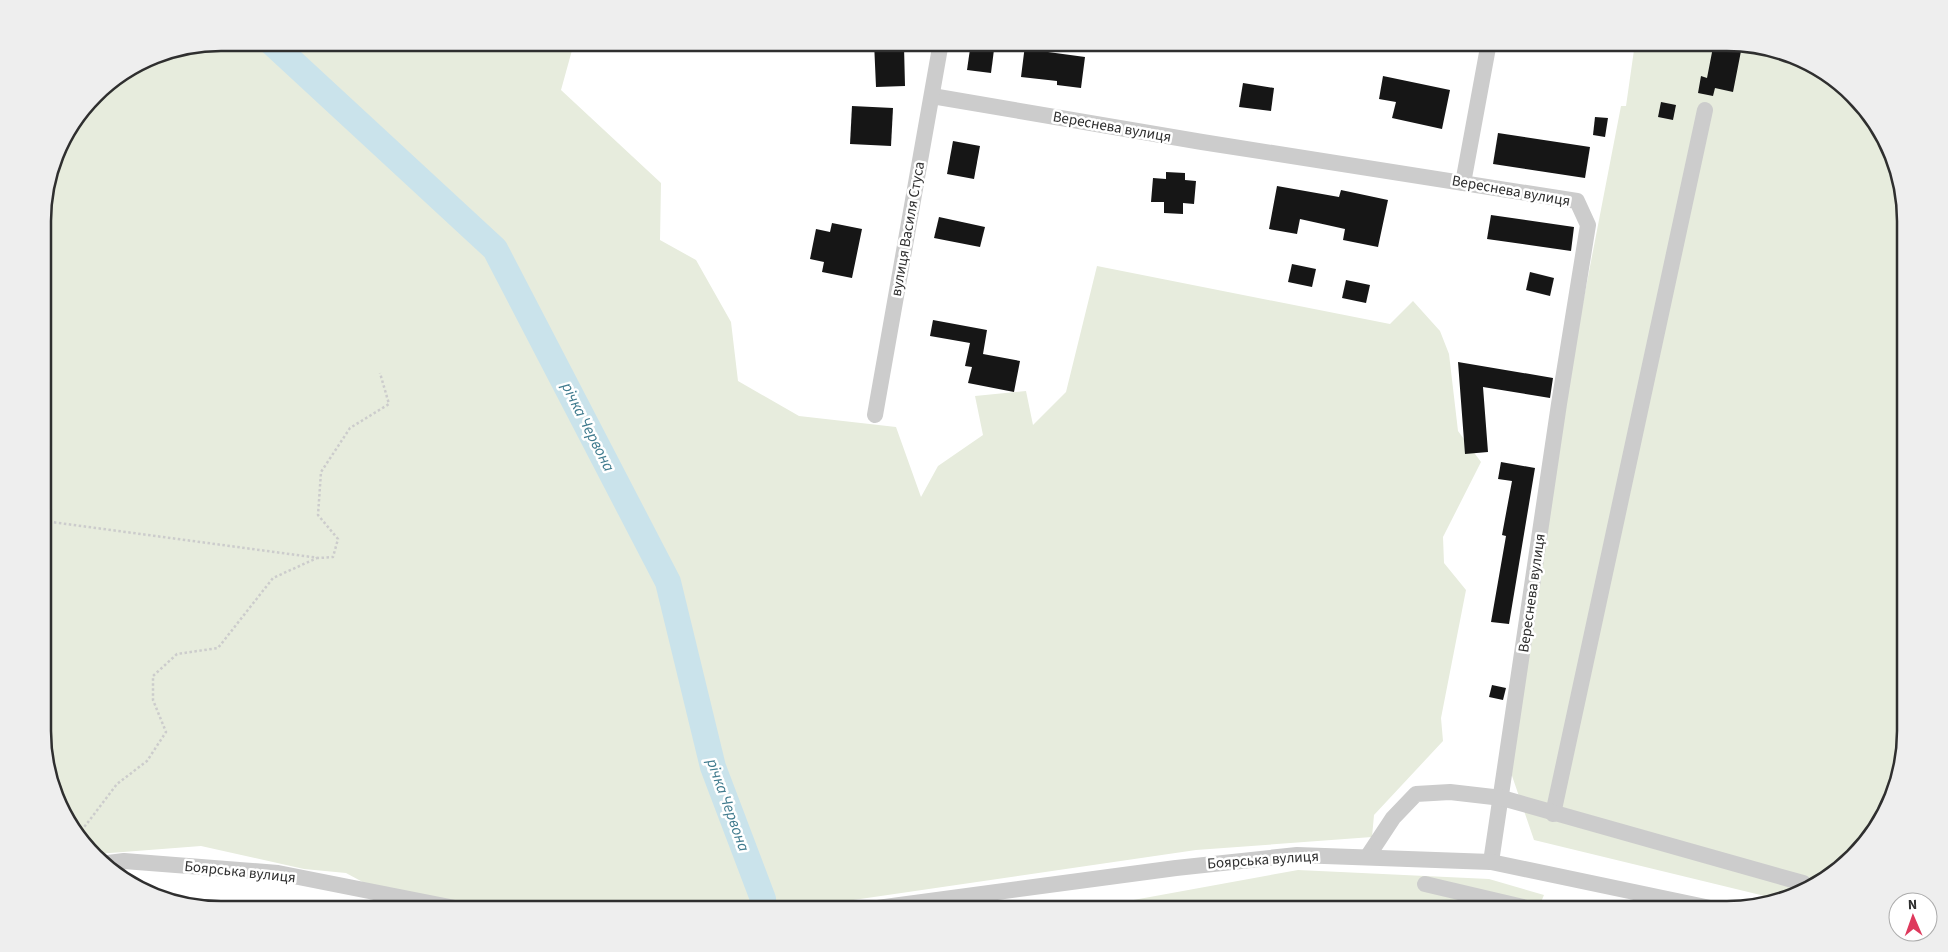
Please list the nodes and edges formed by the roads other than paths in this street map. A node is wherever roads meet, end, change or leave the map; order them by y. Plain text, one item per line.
1 (1487, 51) edge
2 (939, 52) edge
3 (932, 96) junction
4 (1705, 110) dead end
5 (1463, 182) junction
6 (874, 415) dead end
7 (1502, 798) junction
8 (1553, 814) junction
9 (1368, 856) junction
10 (114, 862) edge
11 (1492, 862) junction
12 (1803, 882) edge
13 (1425, 884) dead end
14 (1494, 900) edge
15 (1638, 900) edge
16 (415, 901) edge
17 (933, 901) edge

1 - 5 street
2 - 3 street, вулиця Василя Стуса
3 - 5 street, Вереснева вулиця
3 - 6 street, вулиця Василя Стуса
4 - 8 street
5 - 7 street, Вереснева вулиця
7 - 8 street
7 - 9 street
7 - 11 street, Вереснева вулиця
8 - 12 street
9 - 11 street, Боярська вулиця
9 - 17 street, Боярська вулиця
10 - 16 street, Боярська вулиця
11 - 15 street, Боярська вулиця
13 - 14 street

